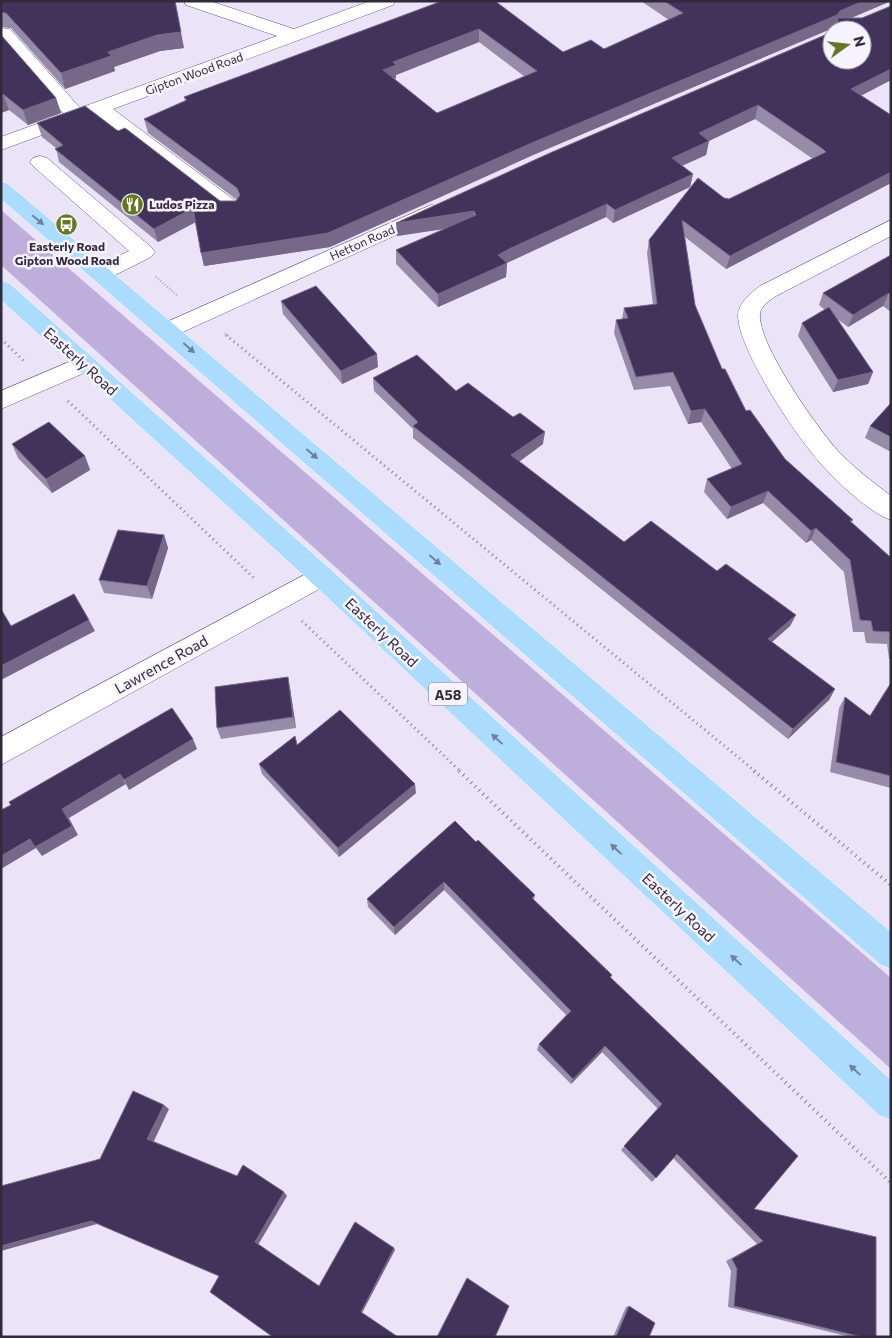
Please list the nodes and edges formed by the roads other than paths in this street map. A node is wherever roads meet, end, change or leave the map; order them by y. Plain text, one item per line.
1 (192, 1) edge
2 (387, 1) edge
3 (4, 33) edge
4 (296, 36) junction
5 (99, 108) junction
6 (76, 116) junction
7 (1, 144) edge
8 (40, 162) dead end
9 (1, 188) edge
10 (452, 201) edge
11 (230, 208) edge
12 (891, 227) edge
13 (101, 273) junction
14 (1, 288) edge
15 (168, 330) junction
16 (83, 364) junction
17 (6, 392) edge
18 (891, 510) edge
19 (321, 576) junction
20 (1, 752) edge
21 (891, 953) edge
22 (891, 1103) edge

1 - 4 street
2 - 4 street, Gipton Wood Road
3 - 6 street
4 - 5 street, Gipton Wood Road
5 - 6 street, Gipton Wood Road
5 - 11 street
6 - 7 street, Gipton Wood Road
8 - 13 street
9 -> 13 main road
10 - 15 street, Hetton Road
12 - 18 street
13 - 15 main road
14 - 16 main road, Easterly Road / A58
15 -> 21 main road
16 - 17 street
16 - 19 main road, Easterly Road / A58
19 - 20 street, Lawrence Road
22 -> 19 main road, Easterly Road / A58

